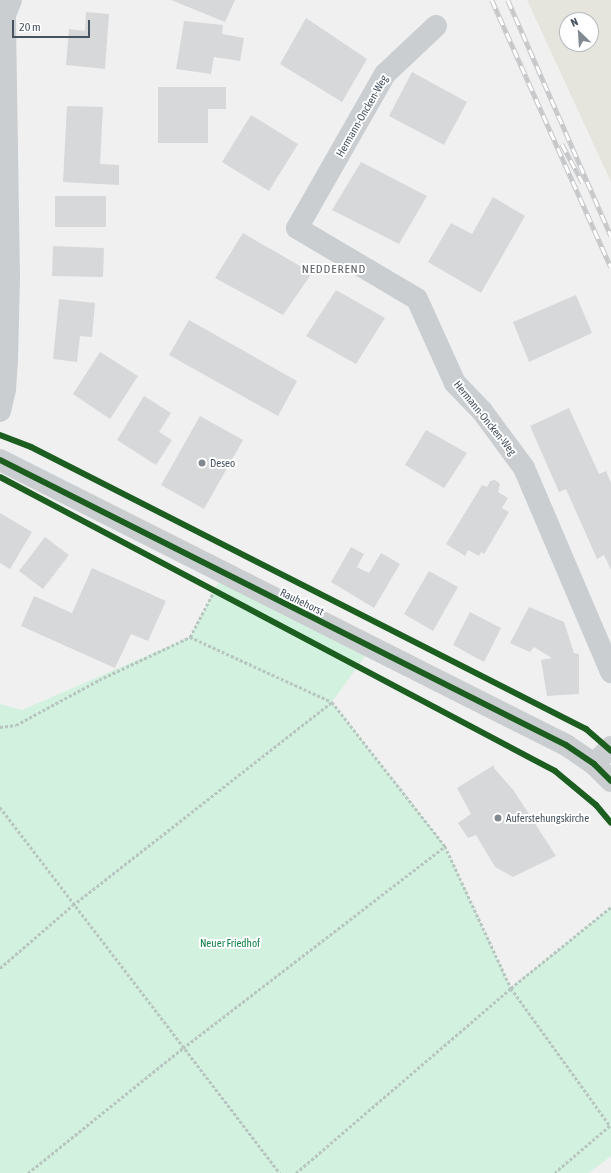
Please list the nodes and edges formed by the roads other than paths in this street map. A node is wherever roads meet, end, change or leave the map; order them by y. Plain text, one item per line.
1 (11, 0) edge
2 (436, 26) dead end
3 (4, 359) edge
4 (0, 411) edge
5 (0, 460) edge
6 (611, 672) edge
7 (611, 747) edge
8 (594, 764) junction
9 (611, 781) edge

1 - 3 street
2 - 6 street, Hermann-Oncken-Weg
3 - 4 street
5 - 8 street, Rauhehorst
7 - 8 street
8 - 9 street, Rauhehorst

